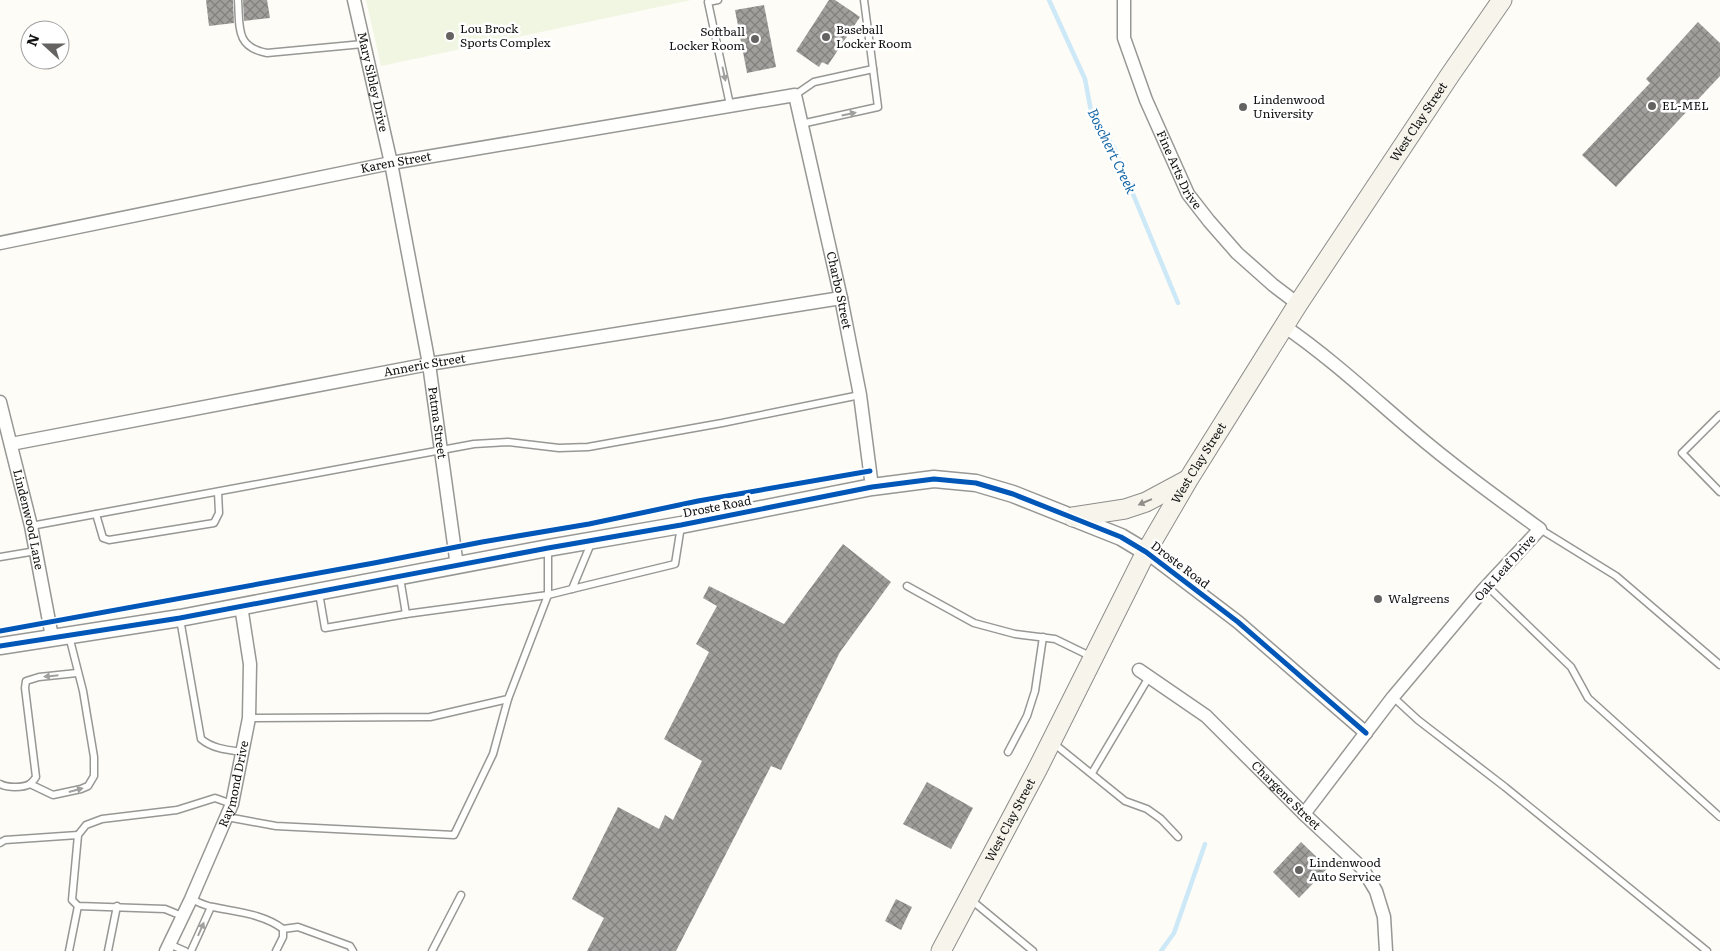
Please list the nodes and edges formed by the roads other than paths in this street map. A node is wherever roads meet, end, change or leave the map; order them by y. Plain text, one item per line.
1 (238, 0) edge
2 (354, 0) edge
3 (718, 0) edge
4 (864, 0) edge
5 (1124, 0) edge
6 (1502, 0) edge
7 (363, 44) junction
8 (873, 70) junction
9 (795, 95) junction
10 (730, 106) junction
11 (801, 124) junction
12 (391, 163) junction
13 (0, 243) edge
14 (841, 298) junction
15 (1298, 304) junction
16 (1284, 326) junction
17 (429, 364) junction
18 (860, 395) junction
19 (0, 402) edge
20 (1720, 415) edge
21 (10, 444) junction
22 (441, 450) junction
23 (1188, 480) junction
24 (872, 487) junction
25 (218, 492) junction
26 (1720, 492) edge
27 (96, 514) junction
28 (1073, 517) junction
29 (681, 525) junction
30 (31, 526) junction
31 (1540, 529) junction
32 (593, 540) junction
33 (548, 548) junction
34 (36, 551) junction
35 (1146, 552) junction
36 (0, 557) edge
37 (457, 566) junction
38 (400, 576) junction
39 (907, 586) dead end
40 (1487, 586) junction
41 (572, 589) junction
42 (319, 592) junction
43 (548, 595) junction
44 (241, 606) junction
45 (406, 614) junction
46 (180, 618) junction
47 (68, 634) junction
48 (52, 637) junction
49 (1043, 637) junction
50 (0, 646) edge
51 (1093, 657) junction
52 (1720, 666) edge
53 (77, 673) junction
54 (1144, 674) joint
55 (1393, 697) junction
56 (508, 698) junction
57 (248, 718) junction
58 (1366, 734) junction
59 (1051, 742) junction
60 (243, 752) junction
61 (1008, 752) dead end
62 (1092, 773) junction
63 (0, 784) edge
64 (30, 784) junction
65 (232, 804) junction
66 (1304, 814) junction
67 (227, 817) junction
68 (1720, 817) edge
69 (78, 835) junction
70 (1178, 837) dead end
71 (0, 843) edge
72 (461, 895) dead end
73 (969, 898) junction
74 (191, 899) junction
75 (78, 906) junction
76 (117, 906) junction
77 (211, 907) junction
78 (182, 916) junction
79 (283, 929) junction
80 (168, 948) edge
81 (69, 951) edge
82 (108, 951) edge
83 (185, 951) edge
84 (191, 951) edge
85 (276, 951) edge
86 (352, 951) edge
87 (432, 951) edge
88 (941, 951) edge
89 (1033, 951) edge
90 (1386, 951) edge
91 (1707, 951) edge

1 - 7 lane
2 - 7 street, Mary Sibley Drive
3 -> 10 lane
4 - 8 lane
5 - 15 street, Fine Arts Drive
6 - 15 main road, West Clay Street
7 - 12 street, Mary Sibley Drive
8 - 9 lane
11 -> 8 lane
9 - 10 street, Karen Street
9 - 11 street, Charbo Street
10 - 12 street, Karen Street
11 - 14 street, Charbo Street
12 - 13 street, Karen Street
12 - 17 street, Patma Street
14 - 17 street, Anneric Street
14 - 18 street, Charbo Street
15 - 16 main road, West Clay Street
16 - 23 main road, West Clay Street
16 - 31 street, Oak Leaf Drive
17 - 21 street, Anneric Street
17 - 22 street, Patma Street
18 - 22 lane
18 - 24 street, Charbo Street
19 - 21 street, Lindenwood Lane
20 - 26 lane
21 - 30 street, Lindenwood Lane
22 - 25 lane
22 - 37 street, Patma Street
23 -> 28 main road
23 - 35 main road, West Clay Street
24 - 28 street, Droste Road
24 - 29 street, Droste Road
25 - 27 lane
25 - 27 lane
27 - 30 lane
28 - 35 street, Droste Road
29 - 32 street, Droste Road
29 - 41 lane
30 - 34 street, Lindenwood Lane
31 - 40 street, Oak Leaf Drive
31 - 52 lane
32 - 33 street, Droste Road
32 - 41 lane
33 - 37 street, Droste Road
33 - 43 lane
34 - 36 lane
34 - 48 street, Lindenwood Lane
35 - 51 main road, West Clay Street
35 - 58 street, Droste Road
37 - 38 street, Droste Road
38 - 42 street, Droste Road
38 - 45 lane
39 - 49 lane
40 - 55 street, Oak Leaf Drive
40 - 68 lane
41 - 43 lane
42 - 44 street, Droste Road
42 - 45 lane
43 - 45 lane
43 - 56 lane
44 - 46 street, Droste Road
44 - 57 street, Raymond Drive
46 - 47 street, Droste Road
46 - 60 lane
47 - 48 street, Droste Road
47 - 53 lane
48 - 50 street, Droste Road
49 - 51 lane
49 - 61 lane
51 - 59 main road, West Clay Street
53 -> 64 lane
64 -> 53 lane
54 - 62 lane
54 - 66 street, Chargene Street
55 - 58 street, Oak Leaf Drive
55 - 91 lane
56 - 57 lane
56 - 67 lane
57 - 60 street, Raymond Drive
58 - 66 street, Oak Leaf Drive
59 - 62 lane
59 - 73 main road, West Clay Street
60 - 65 street, Raymond Drive
62 - 70 lane
63 - 64 lane
65 - 67 street, Raymond Drive
65 - 69 lane
66 - 90 street, Chargene Street
67 - 74 street, Raymond Drive
69 - 71 lane
69 - 75 lane
72 - 87 lane
73 - 88 main road, West Clay Street
73 - 89 lane
74 - 77 lane
74 - 78 street, Raymond Drive
75 - 76 lane
75 - 81 lane
76 - 78 lane
76 - 82 lane
77 - 79 lane
84 -> 77 lane
78 - 80 street, Raymond Drive
79 - 85 lane
79 - 86 lane
80 - 83 lane

